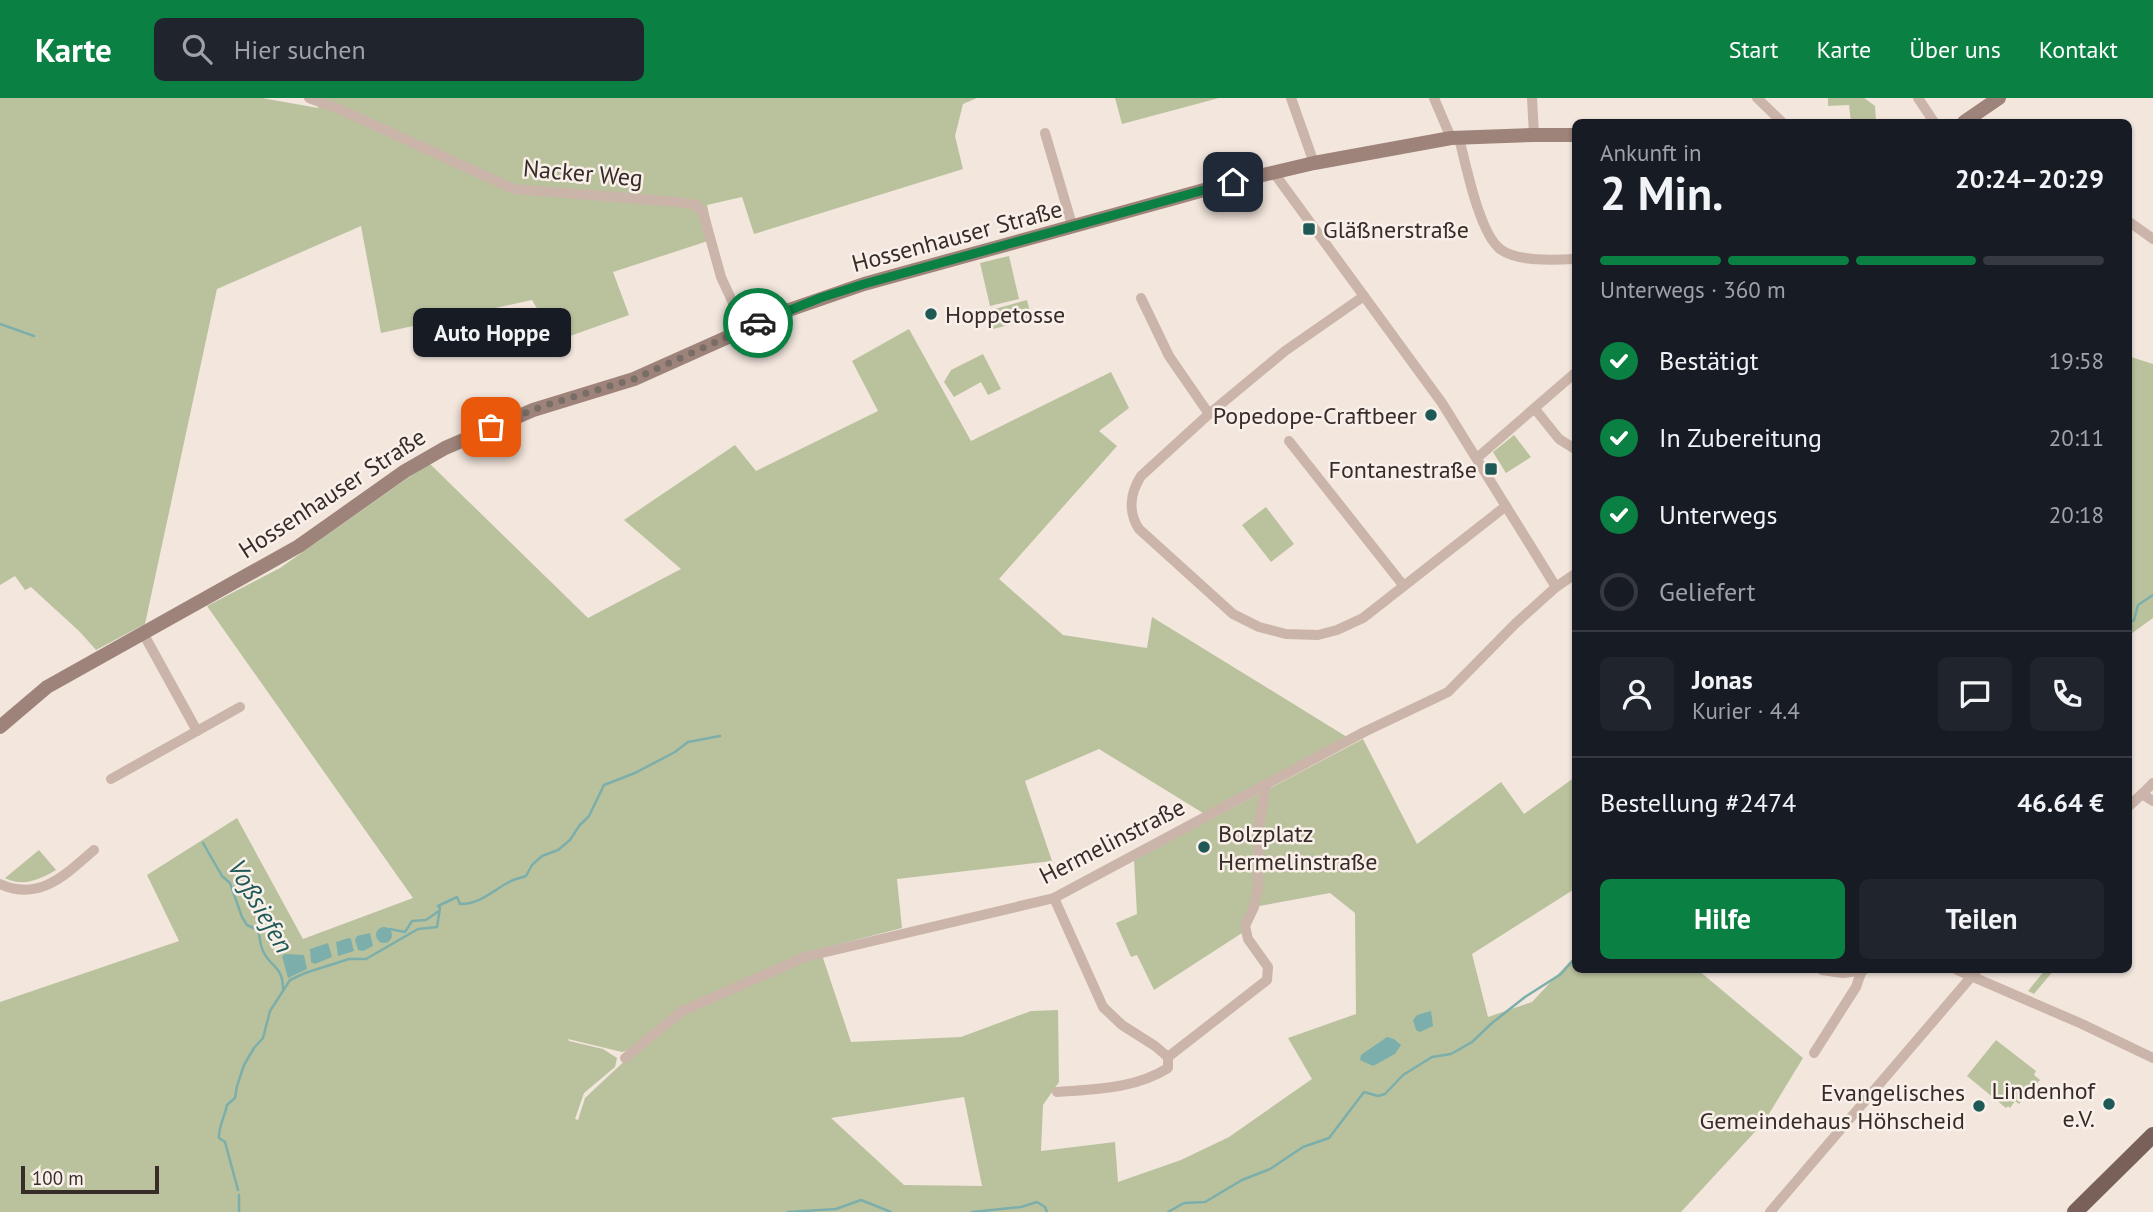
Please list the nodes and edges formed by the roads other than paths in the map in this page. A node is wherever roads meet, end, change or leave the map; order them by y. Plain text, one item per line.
1 (309, 98) edge
2 (1291, 98) edge
3 (1434, 98) edge
4 (1532, 98) edge
5 (1757, 98) edge
6 (1918, 98) edge
7 (1999, 98) edge
8 (1779, 119) edge
9 (1932, 119) edge
10 (1968, 119) edge
11 (1045, 134) dead end
12 (1534, 135) junction
13 (1572, 135) edge
14 (1455, 138) junction
15 (1314, 163) junction
16 (1274, 173) junction
17 (2132, 224) edge
18 (1073, 228) junction
19 (2153, 239) edge
20 (1572, 259) edge
21 (1364, 296) junction
22 (1141, 298) dead end
23 (745, 329) junction
24 (1572, 376) edge
25 (1535, 409) junction
26 (1209, 414) junction
27 (1289, 440) dead end
28 (1572, 447) edge
29 (1477, 458) junction
30 (1506, 506) junction
31 (1572, 576) edge
32 (1403, 585) junction
33 (1556, 587) junction
34 (143, 633) junction
35 (240, 707) dead end
36 (0, 727) edge
37 (197, 730) junction
38 (111, 779) dead end
39 (2153, 783) edge
40 (1266, 785) junction
41 (2141, 794) junction
42 (2153, 801) edge
43 (2132, 803) edge
44 (94, 850) dead end
45 (0, 884) edge
46 (1054, 898) junction
47 (1862, 973) edge
48 (1975, 973) edge
49 (1814, 1053) dead end
50 (1168, 1057) junction
51 (625, 1058) dead end
52 (2153, 1058) edge
53 (1057, 1092) dead end
54 (2153, 1135) edge
55 (1770, 1212) edge
56 (2075, 1212) edge

1 - 23 street, Nacker Weg
2 - 15 street
3 - 14 street
4 - 12 street
5 - 8 street
6 - 9 street
7 - 10 street
11 - 18 street
12 - 13 street, Hossenhauser Straße
12 - 14 street, Hossenhauser Straße
14 - 15 street, Hossenhauser Straße
14 - 20 street
15 - 16 street, Hossenhauser Straße
16 - 18 street, Hossenhauser Straße
16 - 21 street
17 - 19 street
18 - 23 street, Hossenhauser Straße
21 - 26 street
21 - 29 street
22 - 26 street
23 - 34 street, Hossenhauser Straße
24 - 25 street
25 - 28 street
25 - 29 street
26 - 32 street
27 - 32 street
29 - 30 street
30 - 32 street
30 - 33 street
31 - 33 street, Hermelinstraße
33 - 40 street, Hermelinstraße
34 - 36 street, Hossenhauser Straße
34 - 37 street
35 - 37 street
37 - 38 street
39 - 41 street
40 - 46 street, Hermelinstraße
40 - 50 street
41 - 42 street
41 - 43 street
44 - 45 street
46 - 50 street
46 - 51 street, Hermelinstraße
47 - 49 street
48 - 52 street
48 - 55 street
50 - 53 street
54 - 56 main road

